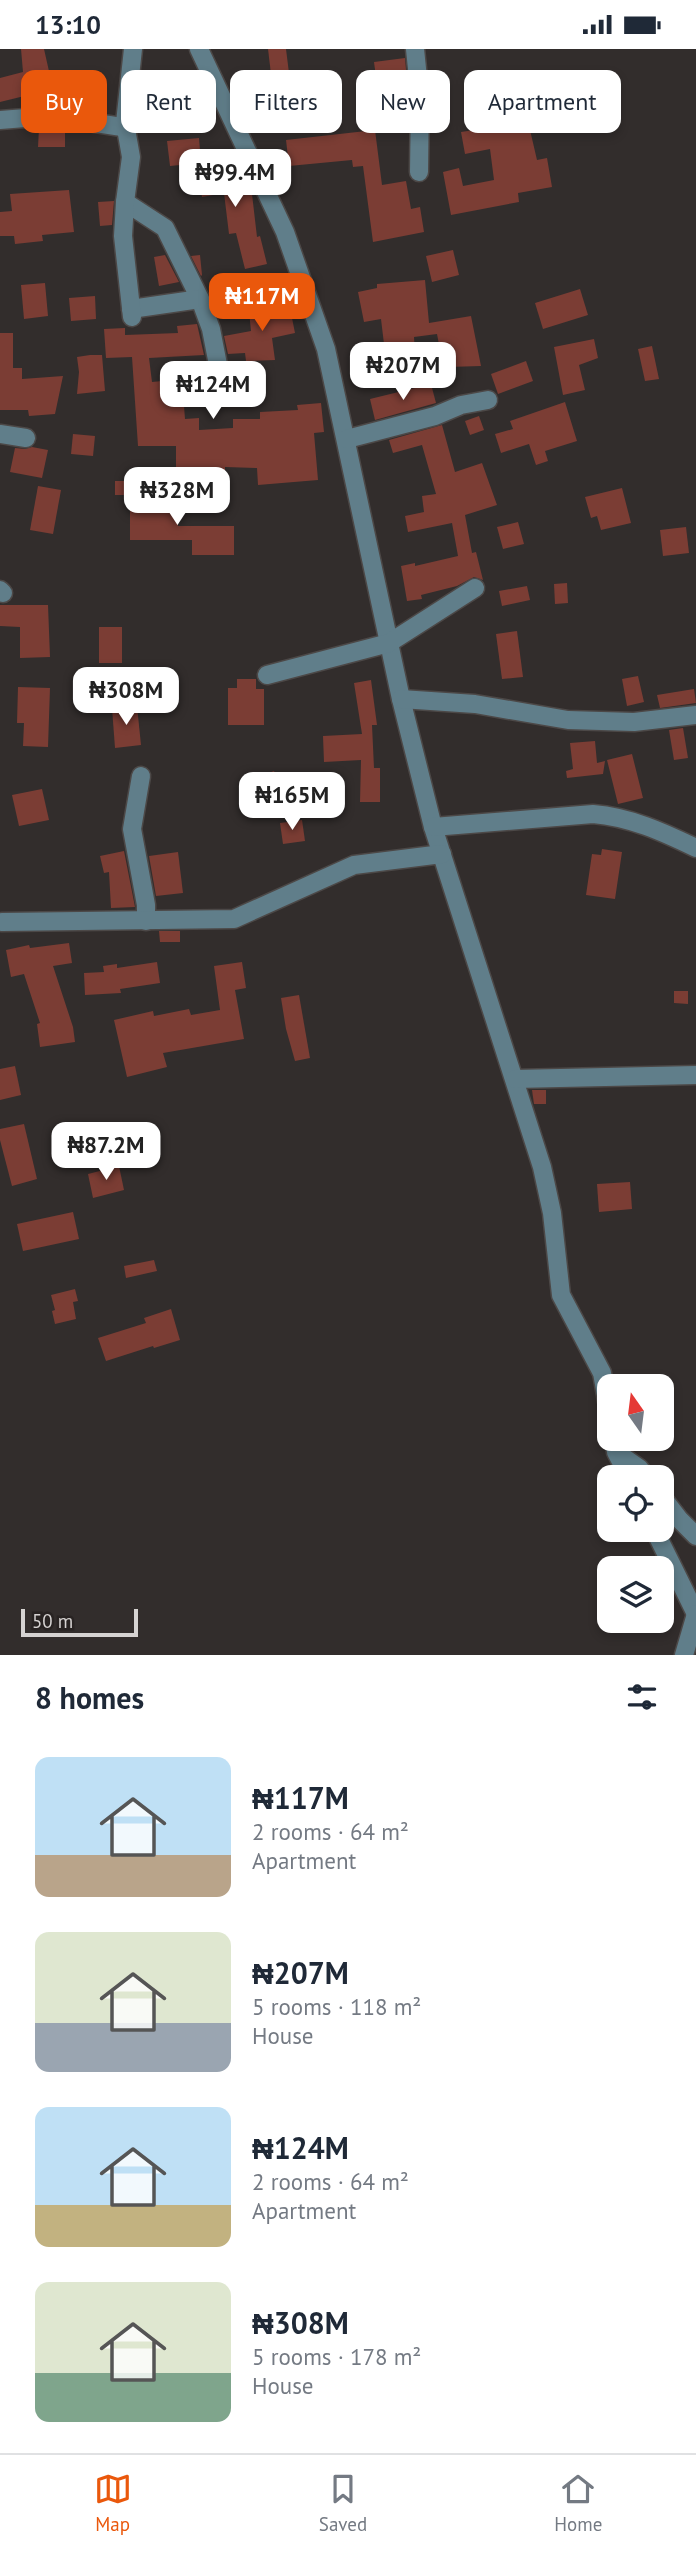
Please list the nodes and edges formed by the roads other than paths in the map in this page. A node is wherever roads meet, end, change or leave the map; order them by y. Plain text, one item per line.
1 (133, 49) edge
2 (199, 49) edge
3 (415, 49) edge
4 (131, 70) edge
5 (0, 120) edge
6 (121, 127) edge
7 (127, 133) edge
8 (419, 172) dead end
9 (125, 202) junction
10 (200, 299) junction
11 (219, 370) dead end
12 (488, 400) dead end
13 (0, 434) edge
14 (26, 438) dead end
15 (346, 439) junction
16 (475, 589) dead end
17 (389, 643) junction
18 (267, 675) dead end
19 (401, 699) junction
20 (696, 715) edge
21 (141, 776) dead end
22 (433, 827) junction
23 (696, 848) edge
24 (442, 854) junction
25 (1, 920) edge
26 (146, 921) junction
27 (696, 1075) edge
28 (515, 1079) junction
29 (602, 1374) edge
30 (621, 1451) edge
31 (636, 1465) edge
32 (674, 1513) edge
33 (696, 1536) edge
34 (660, 1542) edge
35 (696, 1614) edge
36 (684, 1655) edge

1 - 4 street
2 - 15 street
3 - 8 street
5 - 6 street
7 - 9 street
9 - 10 street
9 - 10 street
10 - 11 street
12 - 15 street
13 - 14 street
15 - 17 street
16 - 17 street
17 - 18 street
17 - 19 street
19 - 20 street
19 - 22 street
21 - 26 street
22 - 23 street
22 - 24 street
24 - 26 street
24 - 28 street
25 - 26 street
27 - 28 street
28 - 29 street
30 - 31 street
32 - 33 street
34 - 35 street
35 - 36 street

